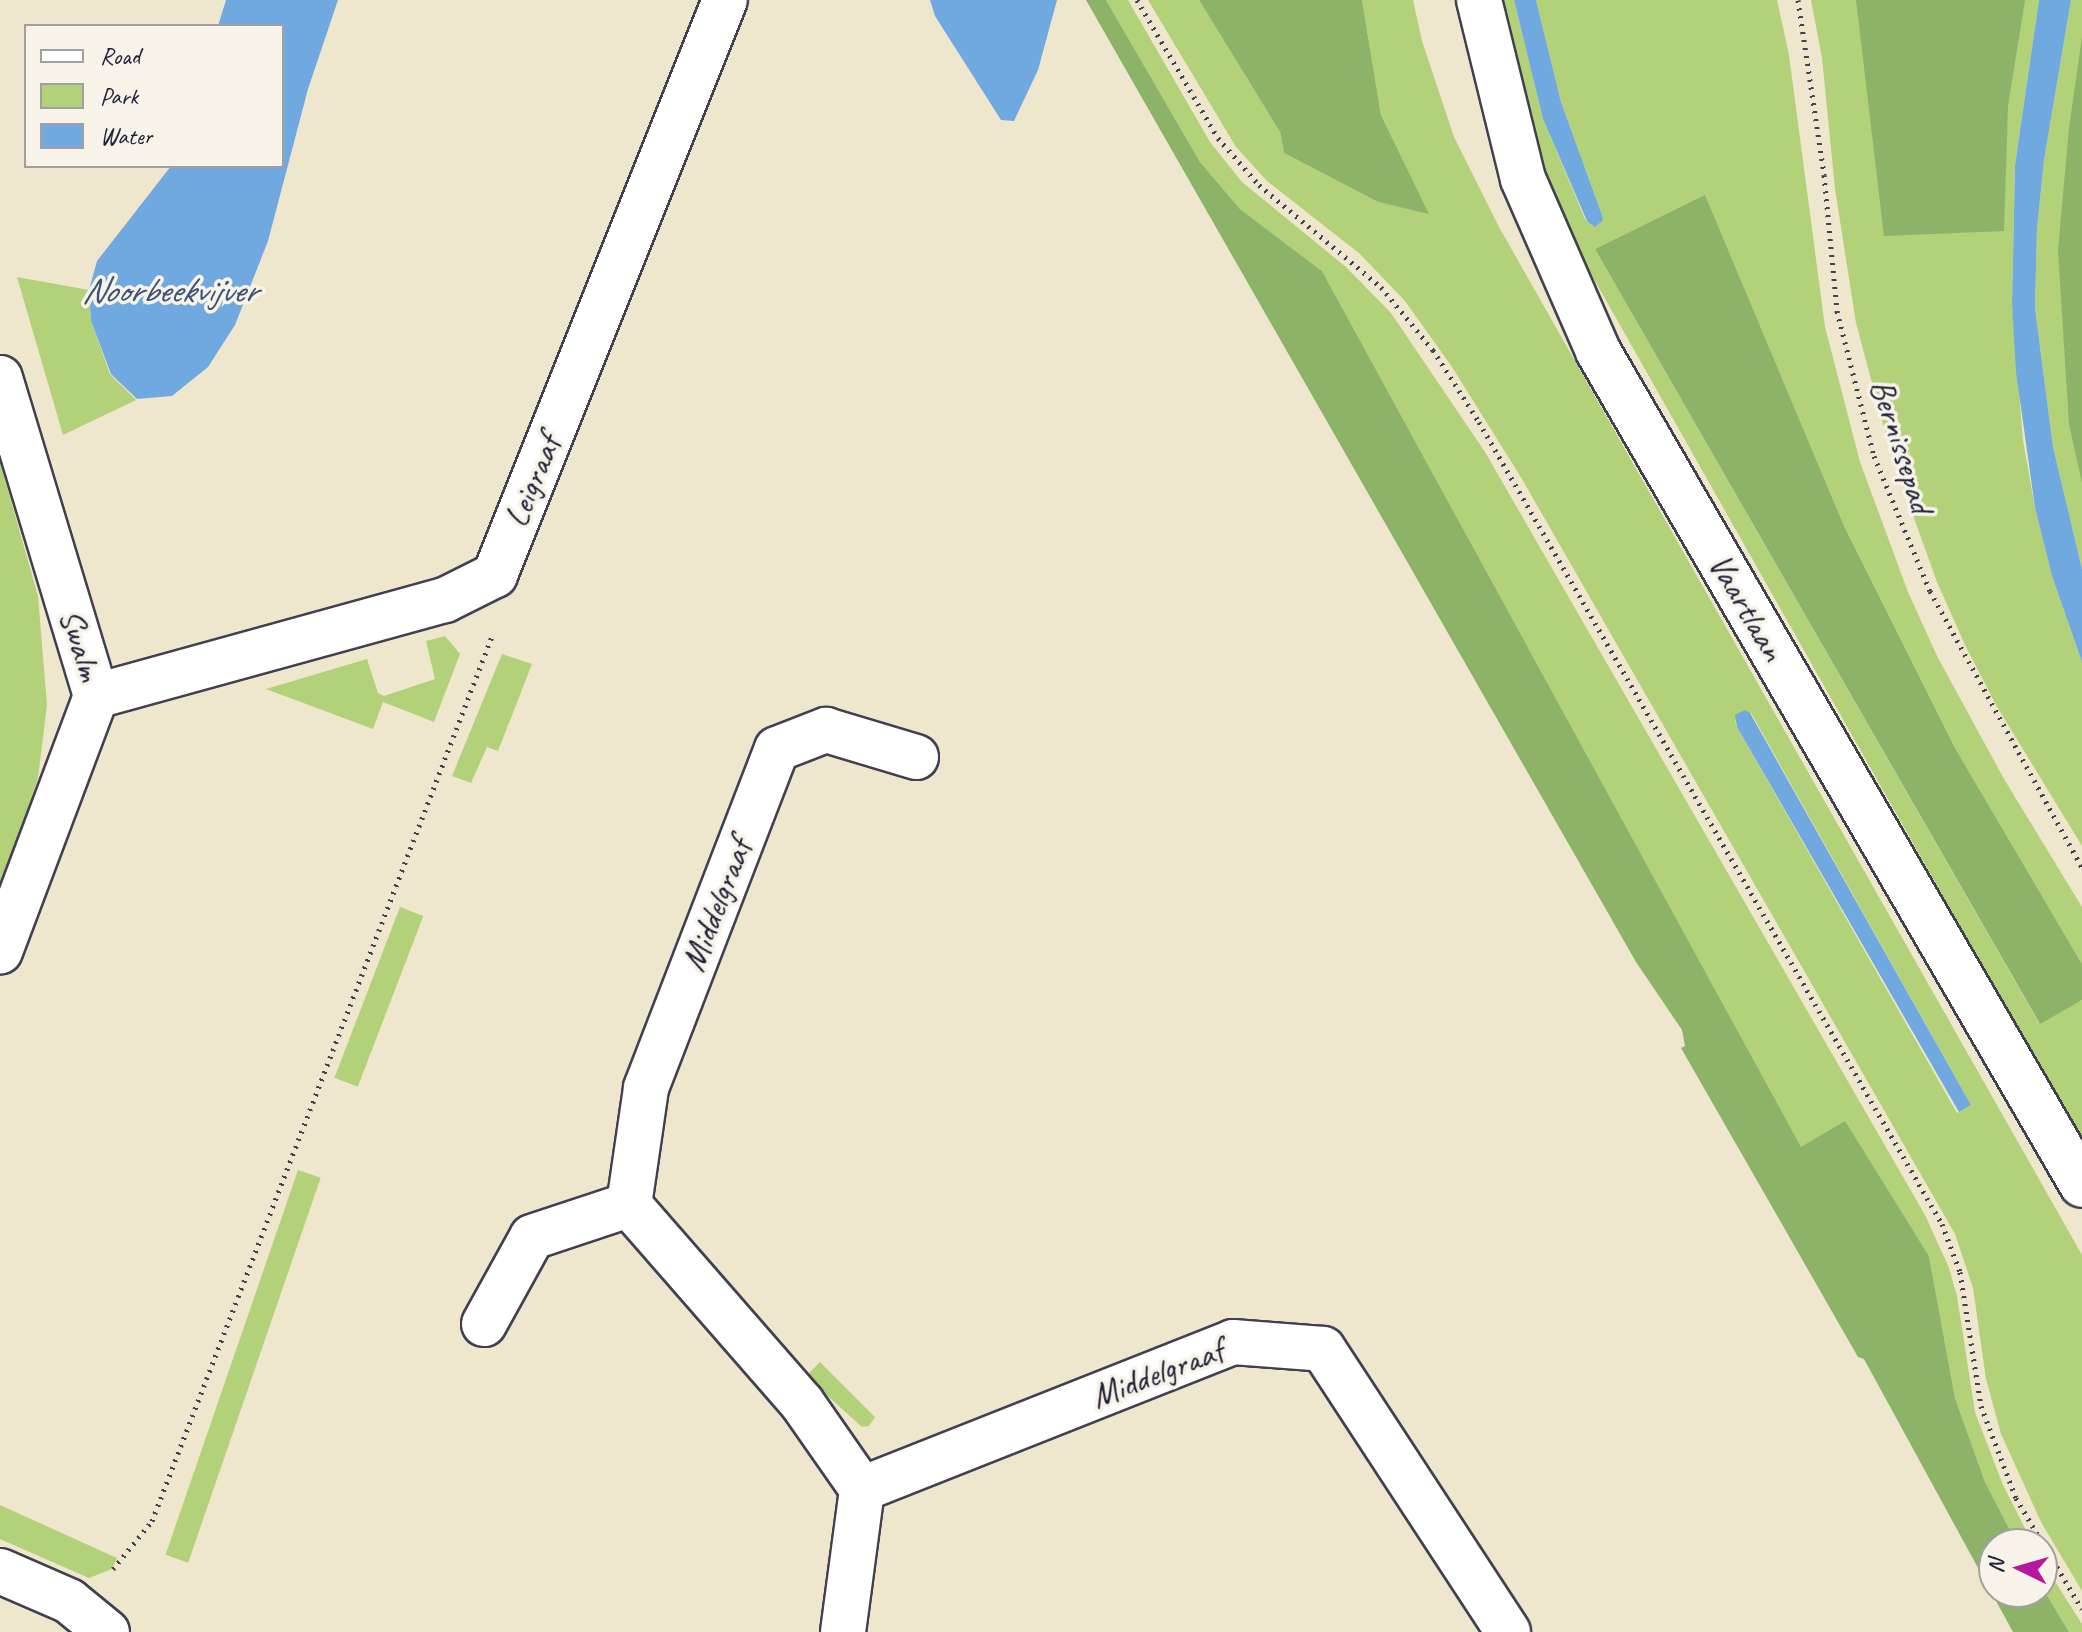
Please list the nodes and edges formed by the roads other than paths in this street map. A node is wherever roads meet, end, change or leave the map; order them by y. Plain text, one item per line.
1 (725, 0) edge
2 (1479, 0) edge
3 (0, 378) edge
4 (96, 696) junction
5 (916, 757) dead end
6 (0, 952) edge
7 (2082, 1185) edge
8 (629, 1205) junction
9 (484, 1324) dead end
10 (862, 1489) junction
11 (0, 1571) edge
12 (94, 1621) edge
13 (843, 1632) edge
14 (1508, 1632) edge

1 - 4 street, Leigraaf
2 - 7 street, Vaartlaan
3 - 4 street, Swalm
4 - 6 street, Swalm
5 - 8 street, Middelgraaf
8 - 9 street
8 - 10 street
10 - 13 street
10 - 14 street, Middelgraaf
11 - 12 street

